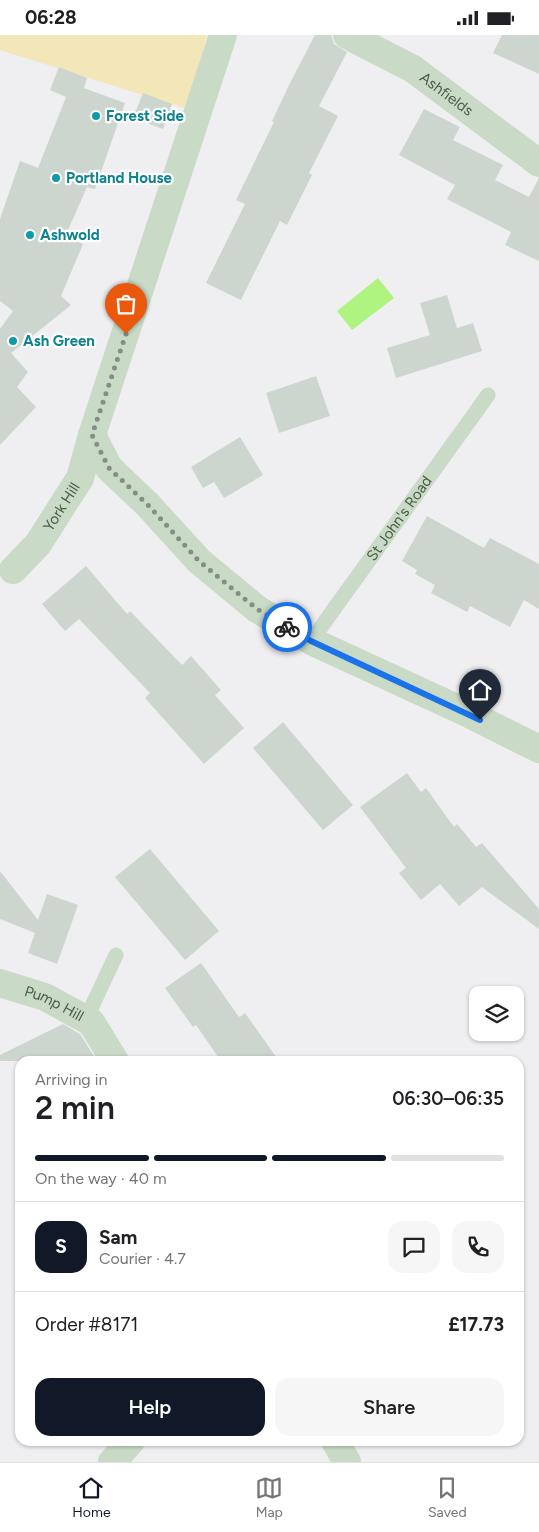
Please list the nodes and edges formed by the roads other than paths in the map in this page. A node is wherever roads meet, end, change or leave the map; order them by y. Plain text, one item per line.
1 (223, 35) edge
2 (348, 35) edge
3 (539, 163) edge
4 (488, 395) dead end
5 (92, 435) junction
6 (14, 570) dead end
7 (311, 641) junction
8 (539, 749) edge
9 (116, 955) dead end
10 (0, 983) edge
11 (86, 1019) junction
12 (112, 1056) edge
13 (126, 1446) edge
14 (338, 1446) edge
15 (112, 1462) edge
16 (347, 1462) edge

1 - 5 street, York Hill
2 - 3 street, Ashfields
4 - 7 lane, St John's Road
5 - 6 street, York Hill
5 - 7 street
7 - 8 street
9 - 11 lane
10 - 11 street, Pump Hill
11 - 12 street, Pump Hill
13 - 15 street
14 - 16 street

